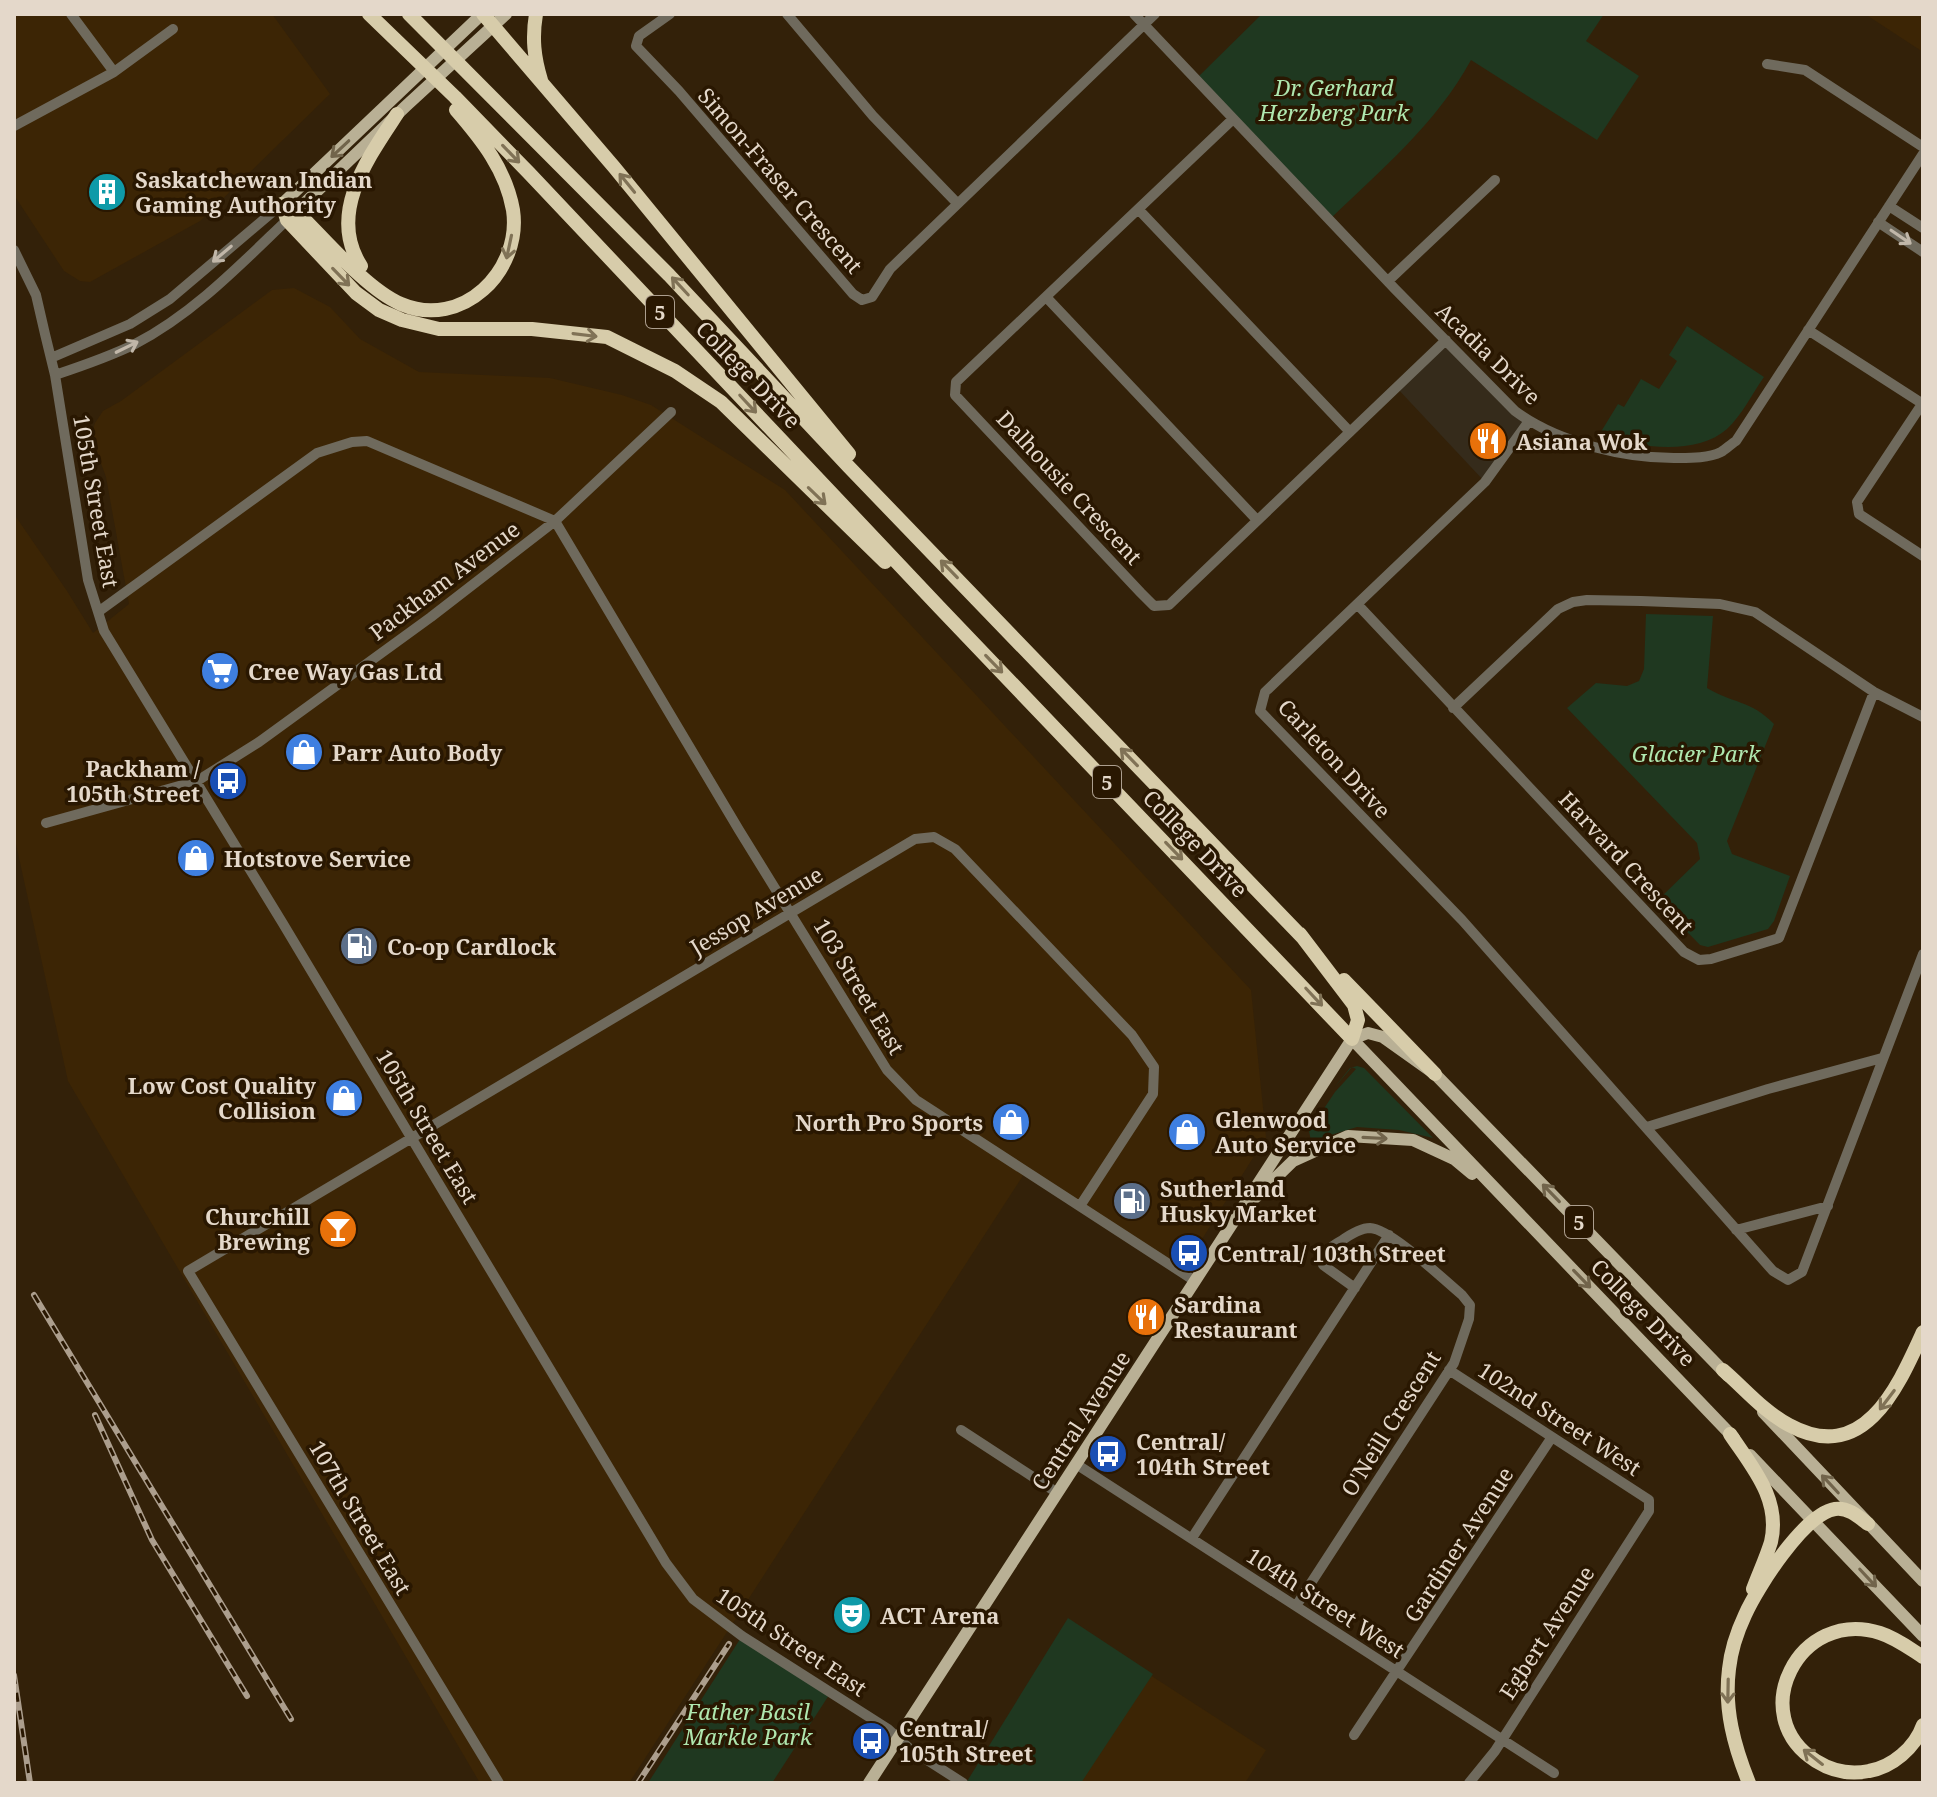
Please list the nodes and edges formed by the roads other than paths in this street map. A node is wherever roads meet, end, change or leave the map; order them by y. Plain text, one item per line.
1 (71, 14) edge
2 (409, 14) edge
3 (506, 14) edge
4 (536, 14) edge
5 (787, 14) edge
6 (1134, 14) edge
7 (1155, 14) edge
8 (665, 16) edge
9 (372, 17) edge
10 (486, 18) edge
11 (1143, 25) junction
12 (173, 29) dead end
13 (1767, 64) dead end
14 (114, 72) junction
15 (542, 84) junction
16 (400, 105) junction
17 (1233, 119) junction
18 (14, 126) edge
19 (1923, 147) edge
20 (1923, 154) edge
21 (1495, 180) dead end
22 (957, 203) junction
23 (282, 204) junction
24 (1889, 206) junction
25 (1139, 210) junction
26 (292, 216) junction
27 (1878, 222) junction
28 (1923, 228) edge
29 (14, 250) edge
30 (1923, 252) edge
31 (1388, 281) junction
32 (371, 284) junction
33 (1047, 298) junction
34 (1808, 330) junction
35 (1446, 340) junction
36 (51, 358) junction
37 (55, 375) junction
38 (1923, 404) edge
39 (671, 412) dead end
40 (1529, 421) junction
41 (1350, 432) junction
42 (1257, 520) junction
43 (555, 521) junction
44 (907, 525) junction
45 (1923, 556) edge
46 (1358, 605) junction
47 (940, 608) junction
48 (98, 612) junction
49 (1874, 692) junction
50 (1453, 708) junction
51 (1923, 717) edge
52 (197, 781) junction
53 (46, 823) dead end
54 (792, 913) junction
55 (1300, 934) junction
56 (1923, 954) edge
57 (1352, 1039) junction
58 (1882, 1058) junction
59 (1435, 1074) junction
60 (1647, 1127) junction
61 (412, 1138) junction
62 (1508, 1202) junction
63 (1080, 1206) junction
64 (1828, 1206) junction
65 (1240, 1213) junction
66 (1736, 1230) junction
67 (1389, 1235) junction
68 (188, 1271) joint
69 (1195, 1281) junction
70 (1355, 1288) junction
71 (1923, 1332) edge
72 (1449, 1370) junction
73 (1723, 1370) junction
74 (961, 1430) dead end
75 (1730, 1434) junction
76 (1552, 1437) junction
77 (1076, 1464) junction
78 (1056, 1492) junction
79 (1649, 1500) joint
80 (1814, 1521) junction
81 (1868, 1524) junction
82 (1192, 1538) junction
83 (1923, 1581) edge
84 (1296, 1606) junction
85 (1744, 1616) junction
86 (1923, 1636) edge
87 (1923, 1657) edge
88 (1397, 1673) junction
89 (1923, 1725) edge
90 (1354, 1735) dead end
91 (898, 1738) junction
92 (1501, 1740) junction
93 (1554, 1773) dead end
94 (499, 1783) edge
95 (869, 1783) edge
96 (963, 1783) edge
97 (1469, 1783) edge
98 (1749, 1783) edge

1 - 14 street
44 -> 2 highway, College Drive / 5
3 - 10 main road
4 - 15 highway
5 - 22 street
6 - 11 street, Acadia Drive
7 - 11 street, Simon-Fraser Crescent
8 - 22 street, Simon-Fraser Crescent
9 -> 32 highway
9 -> 47 highway, College Drive / 5
10 - 15 highway
10 - 16 main road
10 - 16 main road
11 - 17 street, Acadia Drive
11 - 22 street, Simon-Fraser Crescent
12 - 14 street
13 - 19 street
14 - 18 street
44 -> 15 highway
16 -> 23 main road
16 - 26 main road
16 - 32 highway
17 - 25 street, Dalhousie Crescent
17 - 31 street, Acadia Drive
20 - 24 street, Acadia Drive
21 - 31 street
23 - 26 highway
23 -> 36 street
24 - 27 street, Acadia Drive
24 - 28 street
25 - 33 street, Dalhousie Crescent
25 - 41 street
26 - 32 highway
37 -> 26 street
26 -> 47 highway
27 -> 30 street
27 - 34 street, Acadia Drive
29 - 36 street, 105th Street East
31 - 35 street, Acadia Drive
33 - 42 street
33 - 42 street, Dalhousie Crescent
34 - 38 street
34 - 40 street, Acadia Drive
35 - 40 street, Acadia Drive
35 - 41 street, Dalhousie Crescent
36 - 37 street, 105th Street East
37 - 48 street, 105th Street East
38 - 45 street
39 - 43 street, Packham Avenue
40 - 46 street, Carleton Drive
41 - 42 street, Dalhousie Crescent
43 - 48 street
43 - 52 street, Packham Avenue
43 - 54 street, 103 Street East
55 -> 44 highway, College Drive / 5
46 - 50 street, Harvard Crescent
46 - 60 street, Carleton Drive
47 -> 57 highway, College Drive / 5
48 - 52 street, 105th Street East
49 - 50 street
49 - 50 street, Harvard Crescent
49 - 51 street
52 - 53 street, Packham Avenue
52 - 61 street, 105th Street East
54 - 61 street, Jessop Avenue
54 - 63 street, 103 Street East
54 - 63 street, Jessop Avenue
55 - 57 highway
55 - 59 highway, College Drive / 5
56 - 58 street, Carleton Drive
57 - 59 main road
57 - 62 main road, College Drive / 5
57 - 65 main road, Central Avenue
58 - 60 street
58 - 64 street, Carleton Drive
73 -> 59 main road, College Drive / 5
60 - 66 street, Carleton Drive
61 - 68 street, Jessop Avenue
61 - 91 street, 105th Street East
65 -> 62 main road
62 -> 75 main road, College Drive / 5
63 - 69 street, 103 Street East
64 - 66 street
64 - 66 street, Carleton Drive
65 - 69 main road, Central Avenue
67 - 70 street
67 - 70 street
67 - 72 street, O'Neill Crescent
68 - 94 street, 107th Street East
69 - 77 main road, Central Avenue
70 - 82 street
71 -> 73 highway
72 - 76 street, 102nd Street West
72 - 84 street, O'Neill Crescent
81 -> 73 main road, College Drive / 5
74 - 78 street
75 - 80 main road, College Drive / 5
75 - 85 highway
76 - 79 street, 102nd Street West
76 - 88 street, Gardiner Avenue
77 - 78 main road, Central Avenue
77 - 82 street, 104th Street West
78 - 91 main road, Central Avenue
79 - 92 street, Egbert Avenue
80 - 81 highway
80 - 85 highway
80 -> 86 main road, College Drive / 5
81 - 83 main road, College Drive / 5
82 - 84 street, 104th Street West
84 - 88 street, 104th Street West
85 -> 98 highway
89 -> 87 highway
88 - 90 street, Gardiner Avenue
88 - 92 street, 104th Street West
91 - 95 main road, Central Avenue
91 - 96 street, 105th Street East
92 - 93 street, 104th Street West
92 - 97 street, Egbert Avenue

